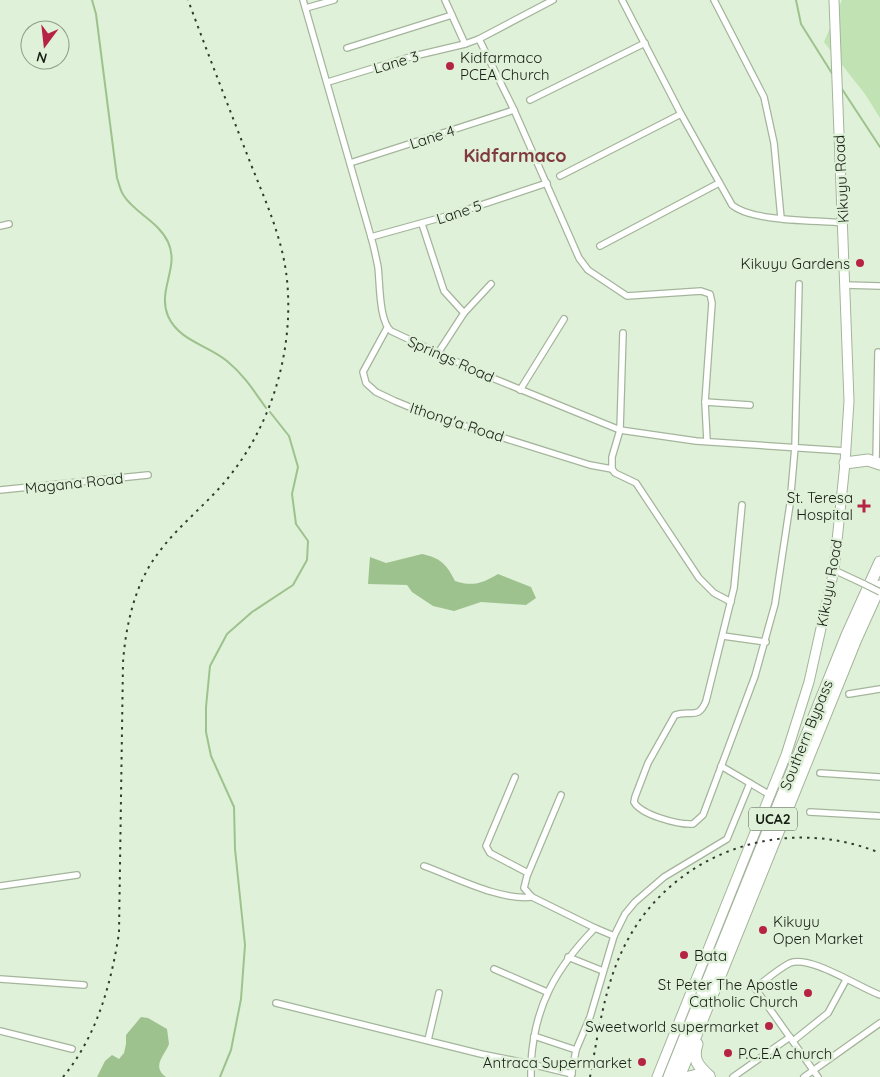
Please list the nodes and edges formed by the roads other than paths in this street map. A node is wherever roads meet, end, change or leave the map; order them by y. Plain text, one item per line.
1 (303, 0) edge
2 (334, 0) edge
3 (445, 0) edge
4 (553, 0) edge
5 (622, 0) edge
6 (714, 0) edge
7 (834, 0) edge
8 (306, 8) junction
9 (452, 15) junction
10 (479, 39) junction
11 (645, 43) junction
12 (465, 44) junction
13 (348, 48) dead end
14 (328, 82) junction
15 (530, 100) dead end
16 (514, 110) junction
17 (681, 114) junction
18 (350, 163) junction
19 (560, 176) dead end
20 (546, 183) junction
21 (719, 183) junction
22 (781, 218) junction
23 (843, 223) junction
24 (10, 224) dead end
25 (422, 224) junction
26 (0, 226) edge
27 (371, 236) junction
28 (600, 246) dead end
29 (492, 284) dead end
30 (799, 284) dead end
31 (845, 285) junction
32 (880, 286) edge
33 (464, 313) junction
34 (564, 319) dead end
35 (387, 328) junction
36 (623, 333) dead end
37 (878, 352) dead end
38 (438, 353) junction
39 (520, 390) junction
40 (705, 402) junction
41 (750, 405) dead end
42 (620, 430) junction
43 (707, 441) junction
44 (795, 447) junction
45 (846, 457) junction
46 (878, 463) edge
47 (612, 469) junction
48 (148, 475) dead end
49 (0, 490) edge
50 (742, 505) dead end
51 (880, 562) edge
52 (834, 570) junction
53 (880, 586) edge
54 (880, 592) edge
55 (731, 602) junction
56 (723, 636) junction
57 (766, 642) junction
58 (880, 689) edge
59 (849, 694) dead end
60 (721, 766) junction
61 (820, 773) dead end
62 (515, 777) dead end
63 (880, 777) edge
64 (750, 783) junction
65 (561, 795) dead end
66 (770, 795) junction
67 (810, 812) dead end
68 (880, 816) edge
69 (424, 866) dead end
70 (528, 873) junction
71 (77, 875) dead end
72 (0, 886) edge
73 (532, 897) junction
74 (595, 928) junction
75 (614, 936) junction
76 (568, 957) junction
77 (494, 969) dead end
78 (603, 971) junction
79 (0, 978) edge
80 (846, 980) junction
81 (84, 985) dead end
82 (547, 992) junction
83 (439, 993) dead end
84 (713, 994) junction
85 (880, 995) edge
86 (276, 1003) dead end
87 (880, 1023) edge
88 (0, 1031) edge
89 (534, 1036) junction
90 (792, 1039) junction
91 (428, 1040) junction
92 (72, 1049) dead end
93 (576, 1050) junction
94 (531, 1064) junction
95 (813, 1070) junction
96 (571, 1076) edge
97 (531, 1077) edge
98 (657, 1077) edge
99 (669, 1077) edge
100 (679, 1077) edge
101 (689, 1077) edge
102 (710, 1077) edge
103 (733, 1077) edge
104 (804, 1077) edge
105 (818, 1077) edge

1 - 8 street
2 - 8 street
3 - 9 street
4 - 10 street, Lane 3
5 - 11 street
6 - 22 street
7 - 23 main road, Kikuyu Road
8 - 14 street
9 - 12 street
9 - 13 street
10 - 12 street, Lane 3
10 - 16 street
11 - 15 street
11 - 17 street
12 - 14 street, Lane 3
14 - 18 street
16 - 18 street, Lane 4
16 - 20 street
17 - 19 street
17 - 21 street
18 - 27 street
20 - 25 street, Lane 5
20 - 40 street
21 - 22 street
21 - 28 street
22 - 23 street
23 - 31 main road, Kikuyu Road
24 - 26 street
25 - 27 street, Lane 5
25 - 33 street
27 - 35 street
29 - 33 street
30 - 44 street
31 - 32 street
31 - 45 main road, Kikuyu Road
33 - 38 street
34 - 39 street
35 - 38 street, Springs Road
35 - 47 street, Ithong'a Road
36 - 42 street
37 - 46 street
38 - 39 street, Springs Road
39 - 42 street, Springs Road
40 - 41 street
40 - 43 street
42 - 43 street, Springs Road
42 - 47 street
43 - 44 street, Springs Road
44 - 45 street, Springs Road
44 - 57 street
45 - 46 highway
45 - 52 main road, Kikuyu Road
47 - 55 street
48 - 49 street, Magana Road
50 - 55 street
51 - 99 highway, Southern Bypass / UCA2
52 - 54 street, bridge
52 - 66 main road, Kikuyu Road
53 - 84 highway, Southern Bypass / UCA2
55 - 56 street
56 - 57 street
56 - 60 street
57 - 60 street
58 - 59 street
60 - 64 street
61 - 63 street
62 - 70 street
64 - 66 street
64 - 75 street
65 - 70 street
66 - 98 main road, Kikuyu Road
67 - 68 street
69 - 73 street
70 - 73 street
71 - 72 street
73 - 74 street
74 - 75 street
74 - 76 street
75 - 78 street
76 - 78 street
76 - 82 street
77 - 82 street
78 - 93 street
79 - 81 street
80 - 85 street
80 - 90 street
80 - 90 street
82 - 89 street
83 - 91 street
84 - 100 highway, Southern Bypass / UCA2
84 - 102 highway
86 - 91 street
87 - 95 street
88 - 92 street
89 - 93 street
89 - 94 street
90 - 95 street
90 - 103 street
91 - 94 street
93 - 96 street
94 - 96 street
94 - 97 street
95 - 104 street
95 - 105 street
101 - 102 highway

